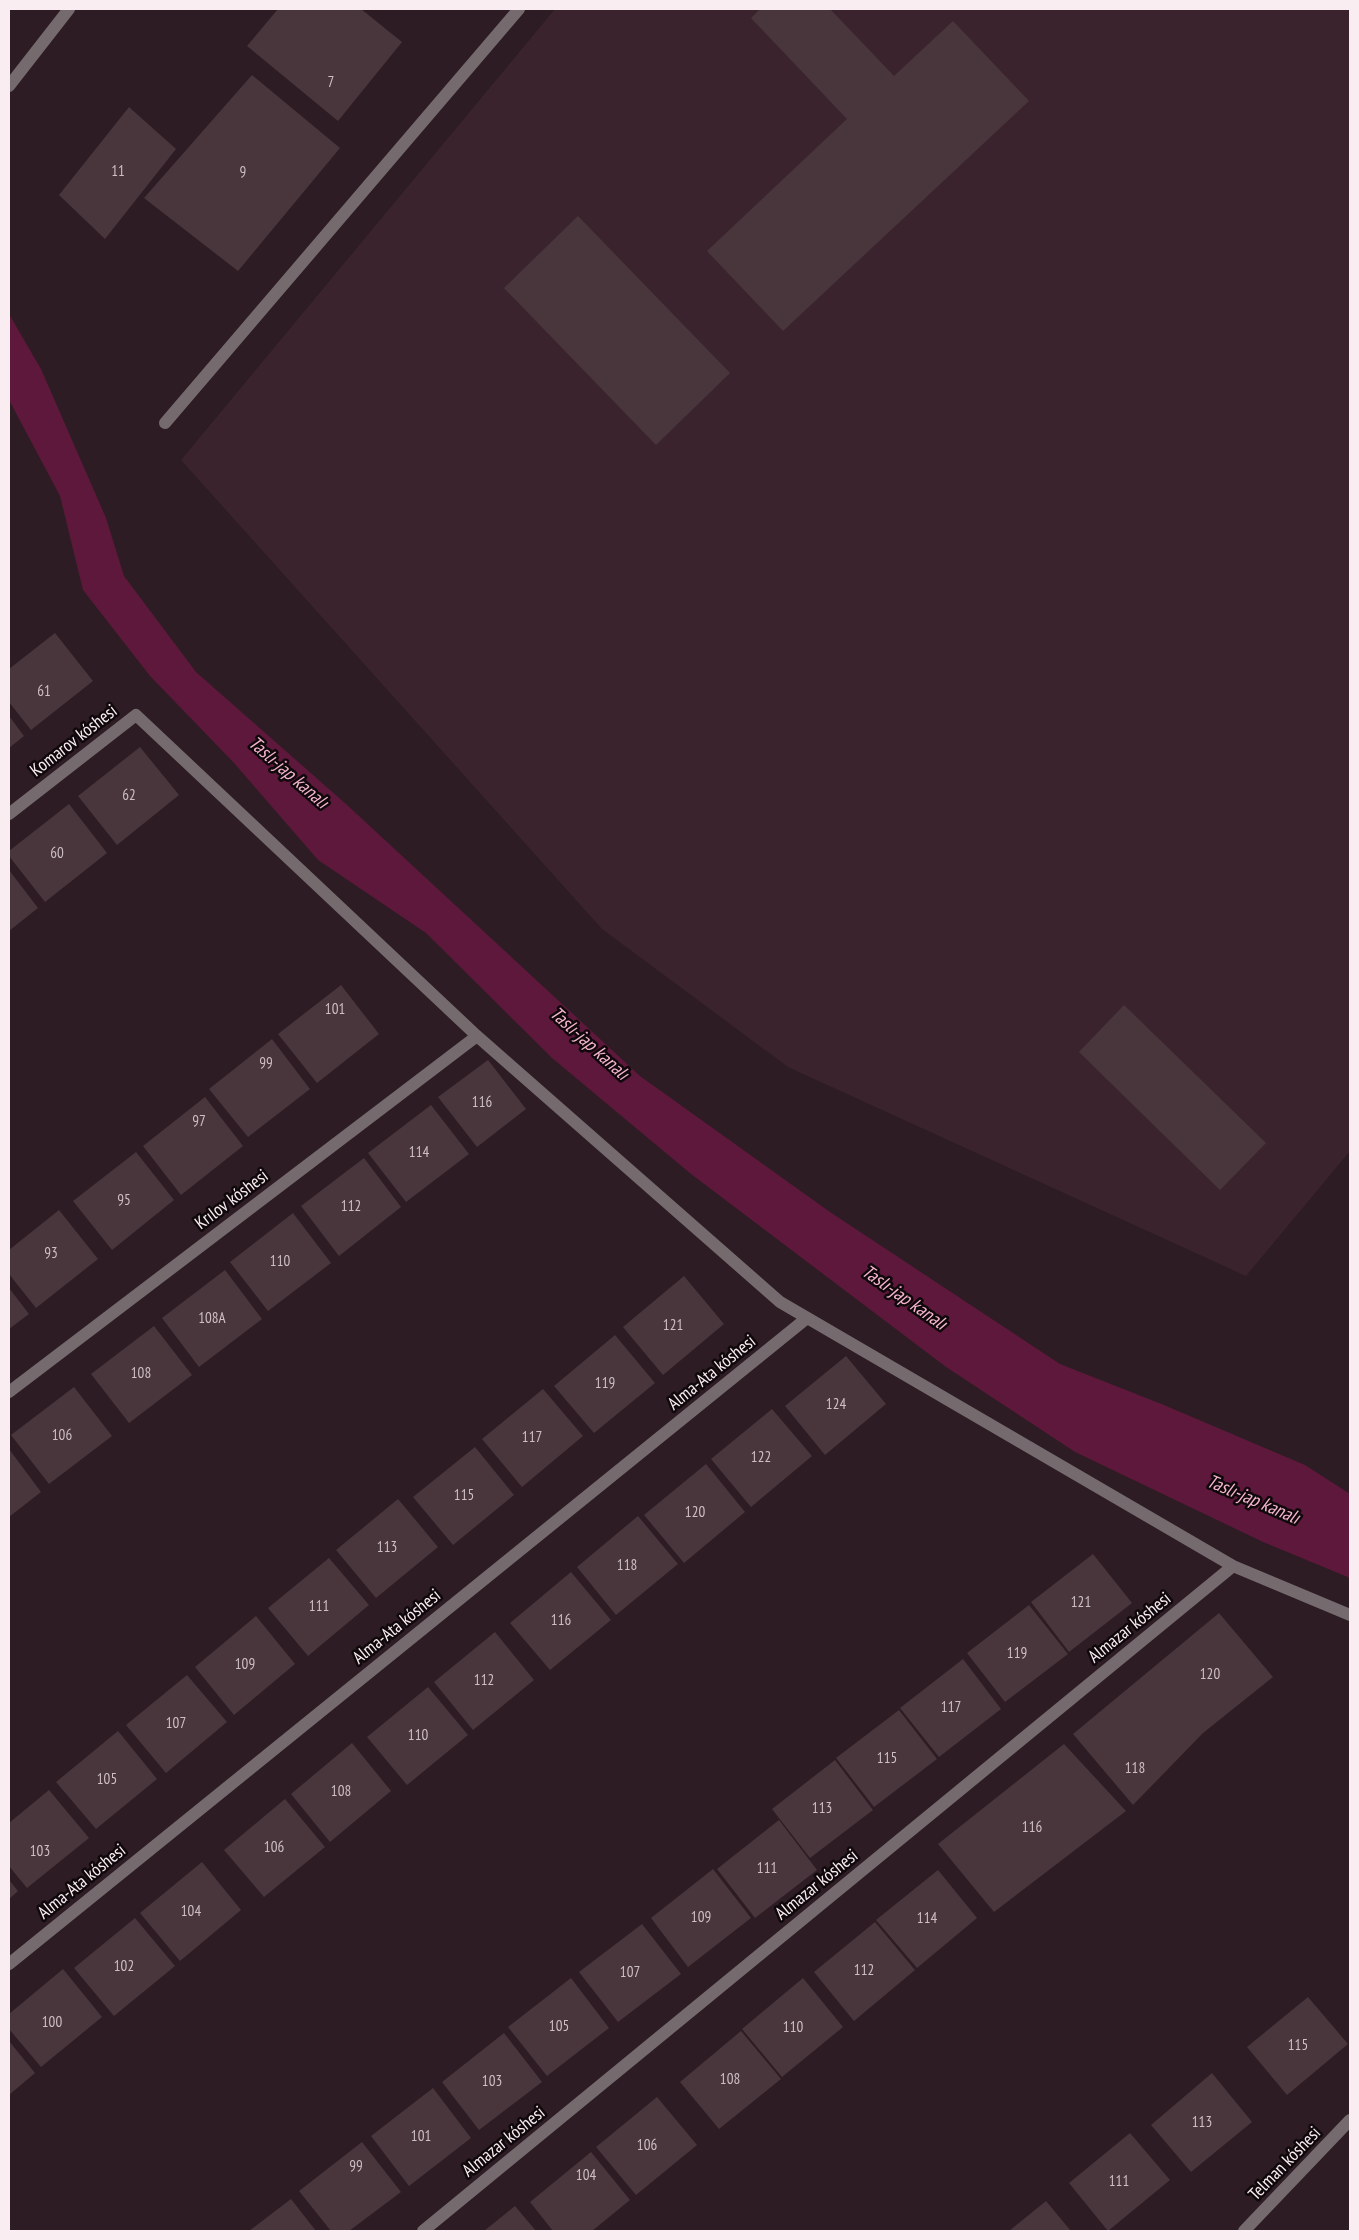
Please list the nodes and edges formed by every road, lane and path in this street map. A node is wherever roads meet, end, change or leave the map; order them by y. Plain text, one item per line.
1 (69, 9) edge
2 (519, 9) edge
3 (9, 86) edge
4 (165, 424) dead end
5 (9, 814) edge
6 (477, 1036) junction
7 (807, 1318) junction
8 (9, 1392) edge
9 (1234, 1566) junction
10 (1350, 1615) edge
11 (9, 1964) edge
12 (1350, 2120) edge
13 (423, 2231) edge
14 (1244, 2231) edge

1 - 3 street
2 - 4 street
5 - 6 street, Komarov kóshesi
6 - 7 street
6 - 8 street, Krılov kóshesi
7 - 9 street
7 - 11 street, Alma-Ata kóshesi
9 - 10 street
9 - 13 street, Almazar kóshesi
12 - 14 street, Telman kóshesi

